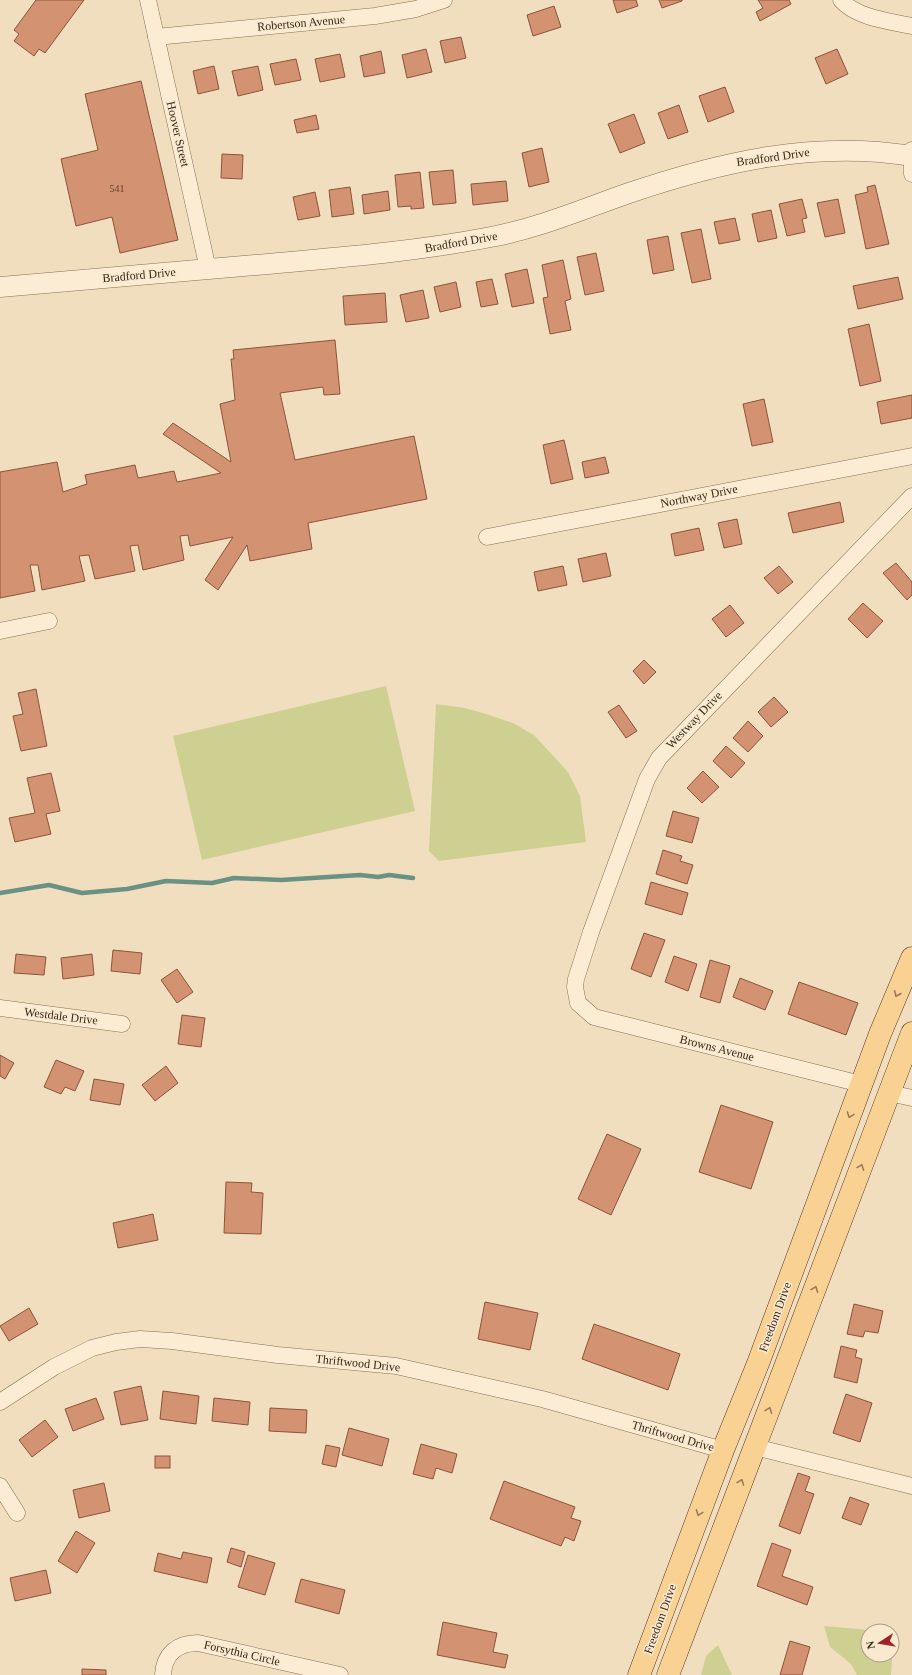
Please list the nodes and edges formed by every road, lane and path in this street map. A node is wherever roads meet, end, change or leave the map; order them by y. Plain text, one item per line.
1 (148, 0) edge
2 (444, 0) edge
3 (841, 0) edge
4 (912, 26) edge
5 (156, 37) junction
6 (912, 150) edge
7 (912, 156) edge
8 (912, 174) edge
9 (208, 269) junction
10 (0, 287) edge
11 (912, 456) edge
12 (912, 496) edge
13 (487, 537) dead end
14 (49, 621) dead end
15 (0, 630) edge
16 (912, 958) edge
17 (578, 1003) joint
18 (0, 1008) edge
19 (122, 1024) dead end
20 (912, 1033) edge
21 (862, 1084) junction
22 (889, 1093) junction
23 (912, 1098) edge
24 (816, 1206) junction
25 (0, 1402) edge
26 (755, 1447) junction
27 (722, 1450) junction
28 (0, 1486) edge
29 (912, 1486) edge
30 (17, 1513) dead end
31 (164, 1675) edge
32 (340, 1675) edge
33 (639, 1675) edge
34 (655, 1675) edge
35 (668, 1675) edge

1 - 5 street, Hoover Street
2 - 5 street, Robertson Avenue
3 - 4 street
5 - 9 street, Hoover Street
6 - 7 street
7 - 8 street
7 - 9 street, Bradford Drive
9 - 10 street, Bradford Drive
11 - 13 street, Northway Drive
12 - 17 street, Westway Drive
14 - 15 street
16 -> 21 main road, Freedom Drive
17 - 21 street, Browns Avenue
18 - 19 street, Westdale Drive
20 - 22 main road
21 -> 24 main road, Freedom Drive
22 - 23 street
26 -> 22 main road
24 - 26 main road
24 - 27 main road, Freedom Drive
25 - 27 street, Thriftwood Drive
26 - 29 street
35 -> 26 main road
27 -> 33 main road, Freedom Drive
27 - 34 main road
28 - 30 street
31 - 32 street, Forsythia Circle

